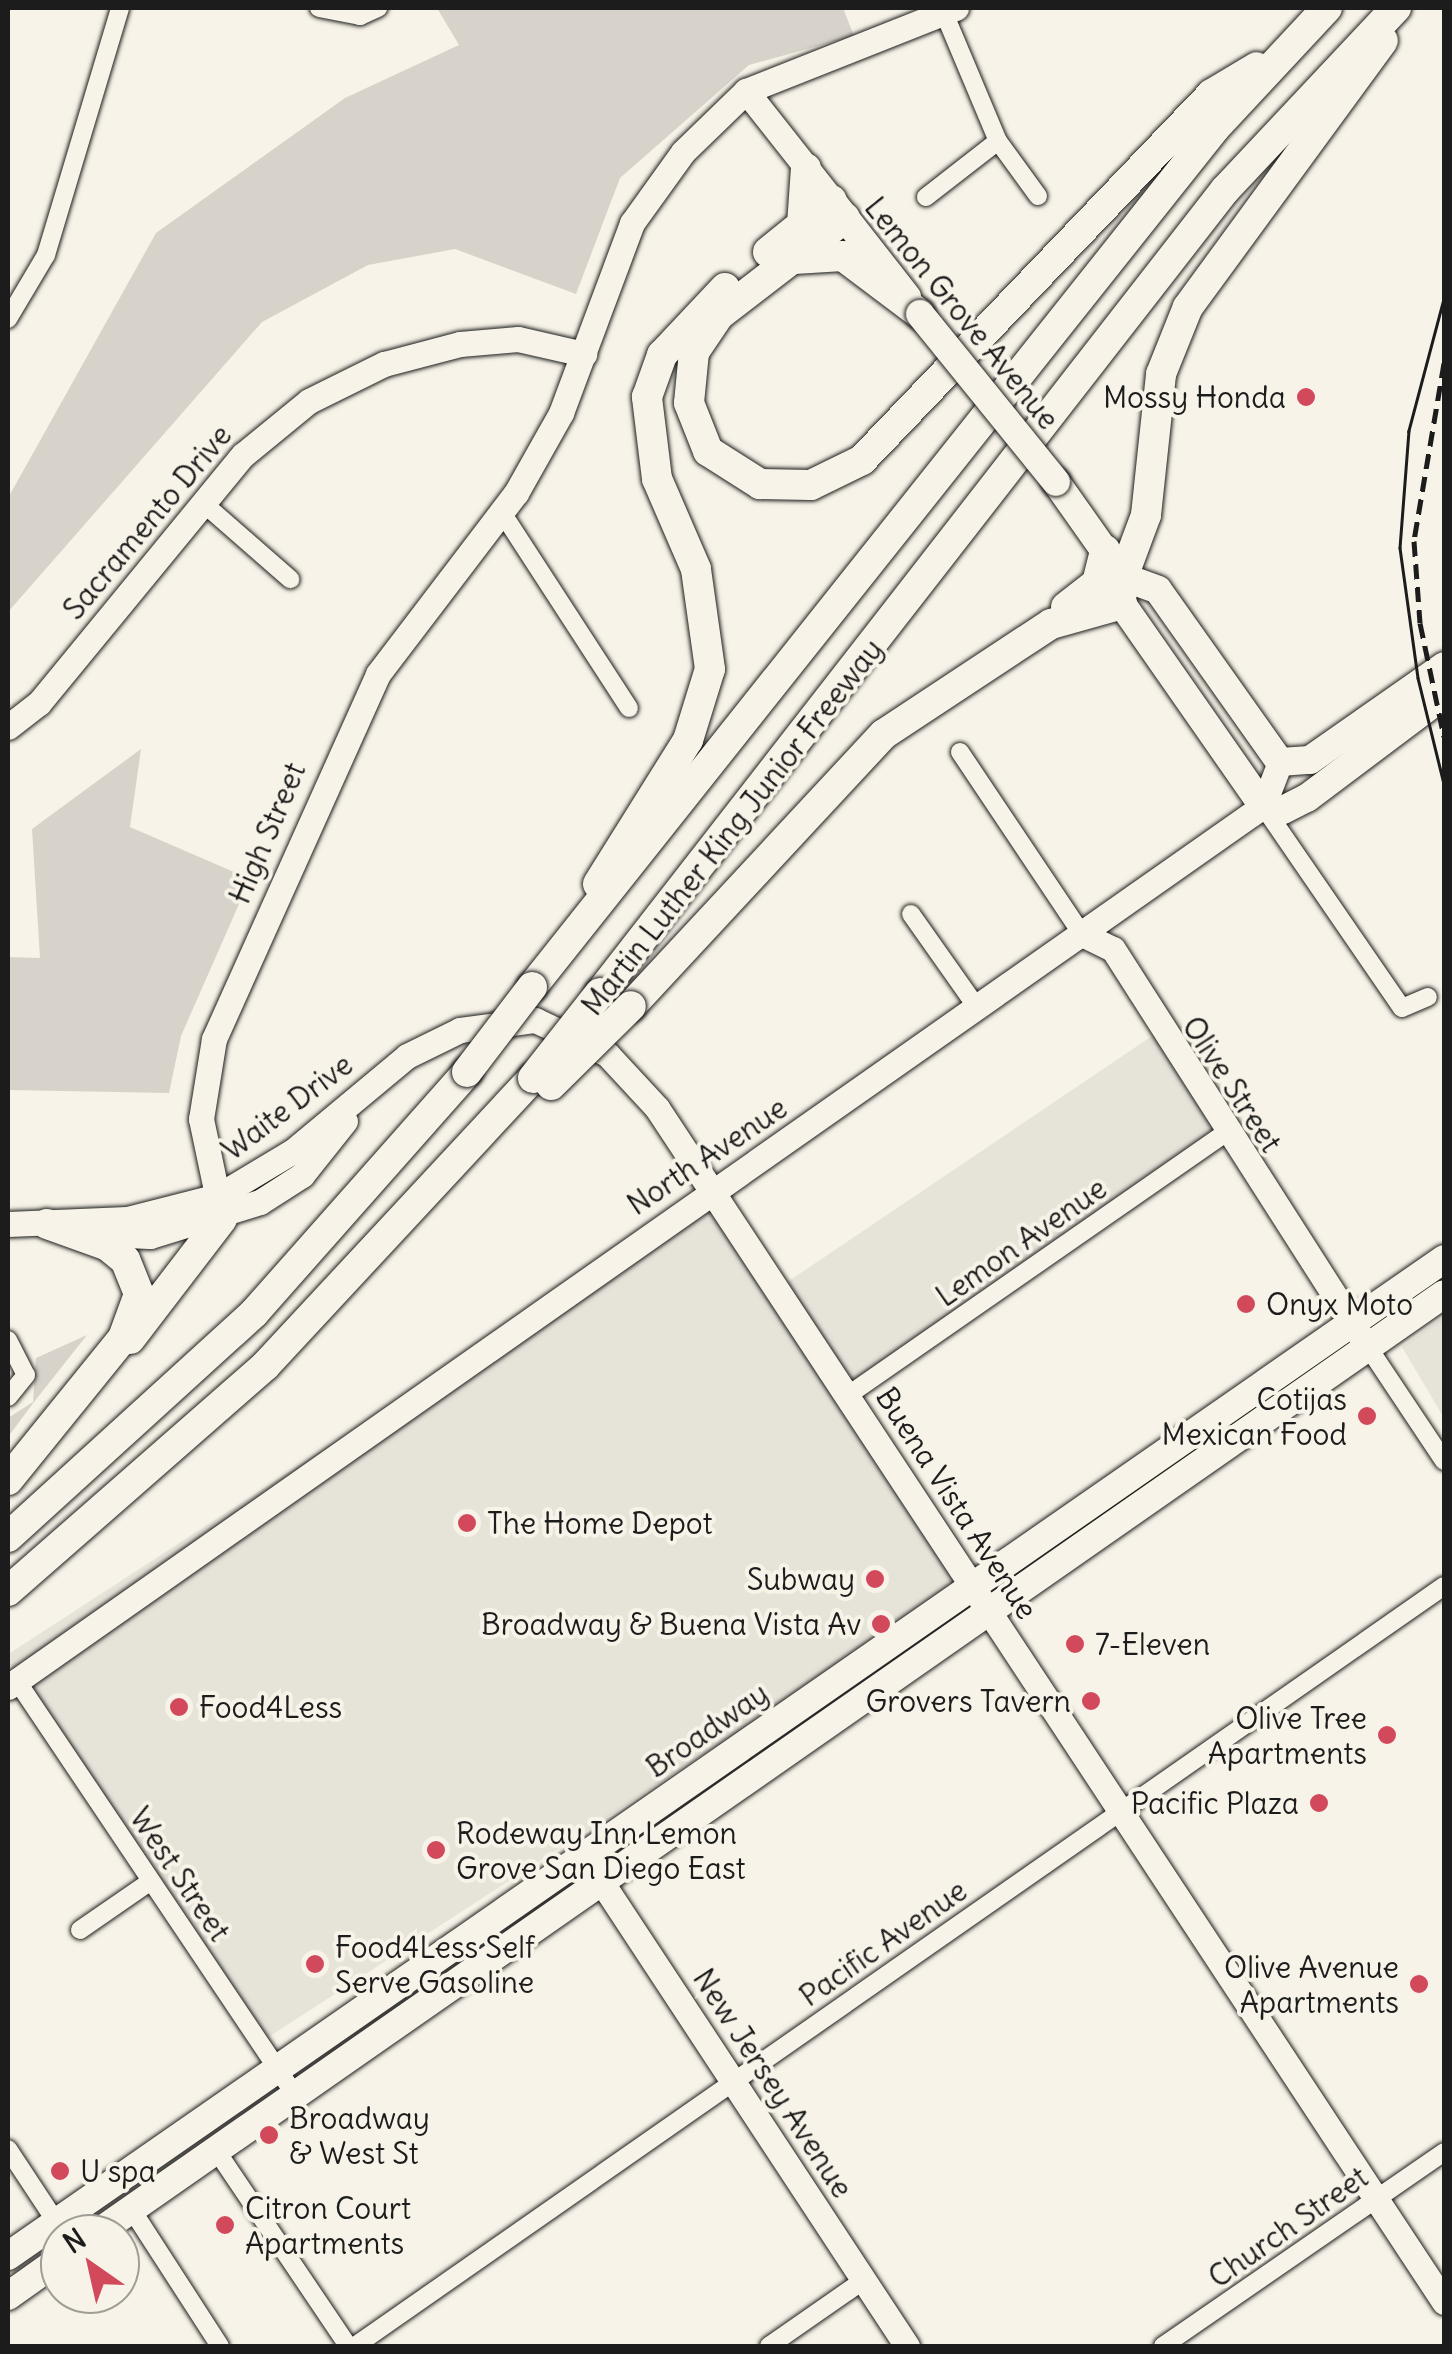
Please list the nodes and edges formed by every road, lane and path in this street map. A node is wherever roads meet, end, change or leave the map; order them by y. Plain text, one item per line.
1 (120, 8) edge
2 (319, 8) edge
3 (378, 8) edge
4 (1327, 8) edge
5 (1396, 8) edge
6 (1409, 8) edge
7 (947, 10) edge
8 (1285, 50) junction
9 (746, 91) junction
10 (998, 140) junction
11 (806, 168) junction
12 (1038, 196) dead end
13 (926, 197) dead end
14 (838, 209) junction
15 (802, 225) junction
16 (791, 260) junction
17 (920, 314) junction
18 (8, 319) edge
19 (584, 354) junction
20 (202, 503) junction
21 (501, 511) junction
22 (1105, 550) junction
23 (290, 578) dead end
24 (1123, 591) junction
25 (1051, 624) junction
26 (1208, 663) junction
27 (1444, 666) edge
28 (1166, 668) junction
29 (629, 708) dead end
30 (1439, 708) edge
31 (8, 726) edge
32 (960, 752) dead end
33 (1280, 762) junction
34 (1263, 806) junction
35 (911, 914) dead end
36 (1082, 934) junction
37 (532, 988) junction
38 (1428, 997) dead end
39 (978, 1009) junction
40 (542, 1081) junction
41 (1226, 1133) junction
42 (712, 1191) junction
43 (220, 1207) junction
44 (8, 1224) edge
45 (48, 1224) junction
46 (1444, 1259) edge
47 (1444, 1294) edge
48 (1360, 1335) junction
49 (8, 1340) edge
50 (94, 1378) junction
51 (847, 1396) junction
52 (8, 1397) edge
53 (1444, 1462) edge
54 (8, 1480) edge
55 (8, 1536) edge
56 (972, 1586) junction
57 (1444, 1586) edge
58 (8, 1592) edge
59 (989, 1612) junction
60 (12, 1684) edge
61 (1121, 1812) junction
62 (584, 1855) junction
63 (152, 1881) junction
64 (603, 1884) junction
65 (80, 1930) dead end
66 (278, 2070) junction
67 (731, 2078) junction
68 (297, 2098) junction
69 (8, 2149) edge
70 (218, 2152) junction
71 (1444, 2152) edge
72 (1377, 2199) junction
73 (132, 2210) junction
74 (51, 2214) edge
75 (79, 2214) edge
76 (126, 2214) edge
77 (40, 2239) edge
78 (8, 2256) edge
79 (40, 2273) edge
80 (864, 2280) junction
81 (8, 2296) edge
82 (1444, 2302) edge
83 (220, 2346) edge
84 (351, 2346) edge
85 (769, 2346) edge
86 (907, 2346) edge
87 (1163, 2346) edge

1 - 18 street
2 - 3 street
4 - 8 highway, Martin Luther King Junior Freeway
5 - 40 highway, Martin Luther King Junior Freeway, bridge
6 - 24 highway
7 - 9 main road, High Street
7 - 10 street
8 - 16 highway
8 - 37 highway, Martin Luther King Junior Freeway
9 - 11 main road, Lemon Grove Avenue
9 - 19 main road, High Street
10 - 12 street
10 - 13 street
11 - 14 main road, Lemon Grove Avenue
11 - 15 highway
14 - 15 highway
14 - 16 highway
14 - 17 main road, Lemon Grove Avenue
15 - 37 highway
16 - 17 highway
17 - 22 main road, Lemon Grove Avenue, bridge
19 - 20 main road, Sacramento Drive
19 - 21 main road, High Street
20 - 23 street
20 - 31 main road, Sacramento Drive
21 - 29 street
21 - 43 main road, High Street
22 - 24 main road, Lemon Grove Avenue
22 - 25 highway
24 - 25 highway
24 - 26 main road, Lemon Grove Avenue
24 - 28 main road, Lemon Grove Avenue
25 - 40 highway, bridge
26 - 28 main road
26 - 33 main road, Lemon Grove Avenue
27 - 33 main road
28 - 34 main road, Lemon Grove Avenue
30 - 34 main road, North Avenue
32 - 36 street, Olive Street
33 - 34 main road
34 - 36 main road, North Avenue
34 - 38 street
35 - 39 street
36 - 39 main road, North Avenue
36 - 41 main road, Olive Street
37 - 55 highway, Martin Luther King Junior Freeway, bridge
39 - 42 main road, North Avenue
40 - 58 highway
41 - 48 main road, Olive Street
41 - 51 street, Lemon Avenue
42 - 43 main road, Waite Drive
42 - 51 main road, Buena Vista Avenue
42 - 60 main road, North Avenue
43 - 45 main road, Waite Drive
43 - 50 highway
44 - 45 main road, Waite Drive
45 - 50 highway
46 - 48 main road, Broadway
47 - 48 main road, Broadway
48 - 53 street, Olive Street
48 - 56 main road, Broadway
48 - 59 main road, Broadway
49 - 52 street
50 - 54 highway
51 - 56 main road, Buena Vista Avenue
56 - 59 main road, Buena Vista Avenue
56 - 62 main road, Broadway
57 - 61 street, Pacific Avenue
59 - 61 main road, Buena Vista Avenue
59 - 64 main road, Broadway
60 - 63 street, West Street
61 - 67 street, Pacific Avenue
61 - 72 main road, Buena Vista Avenue
62 - 64 main road, New Jersey Avenue
62 - 66 main road, Broadway
63 - 65 street
63 - 66 street, West Street
64 - 67 main road, New Jersey Avenue
64 - 68 main road, Broadway
66 - 68 street, West Street
66 - 75 main road, Broadway
67 - 80 main road, New Jersey Avenue
67 - 84 street, Pacific Avenue
68 - 70 main road, Broadway
69 - 74 street
70 - 73 main road, Broadway
70 - 84 street
71 - 72 street, Church Street
72 - 82 main road, Buena Vista Avenue
72 - 87 street, Church Street
73 - 76 main road, Broadway
73 - 83 street
77 - 78 main road, Broadway
79 - 81 main road
80 - 85 street
80 - 86 main road, New Jersey Avenue

